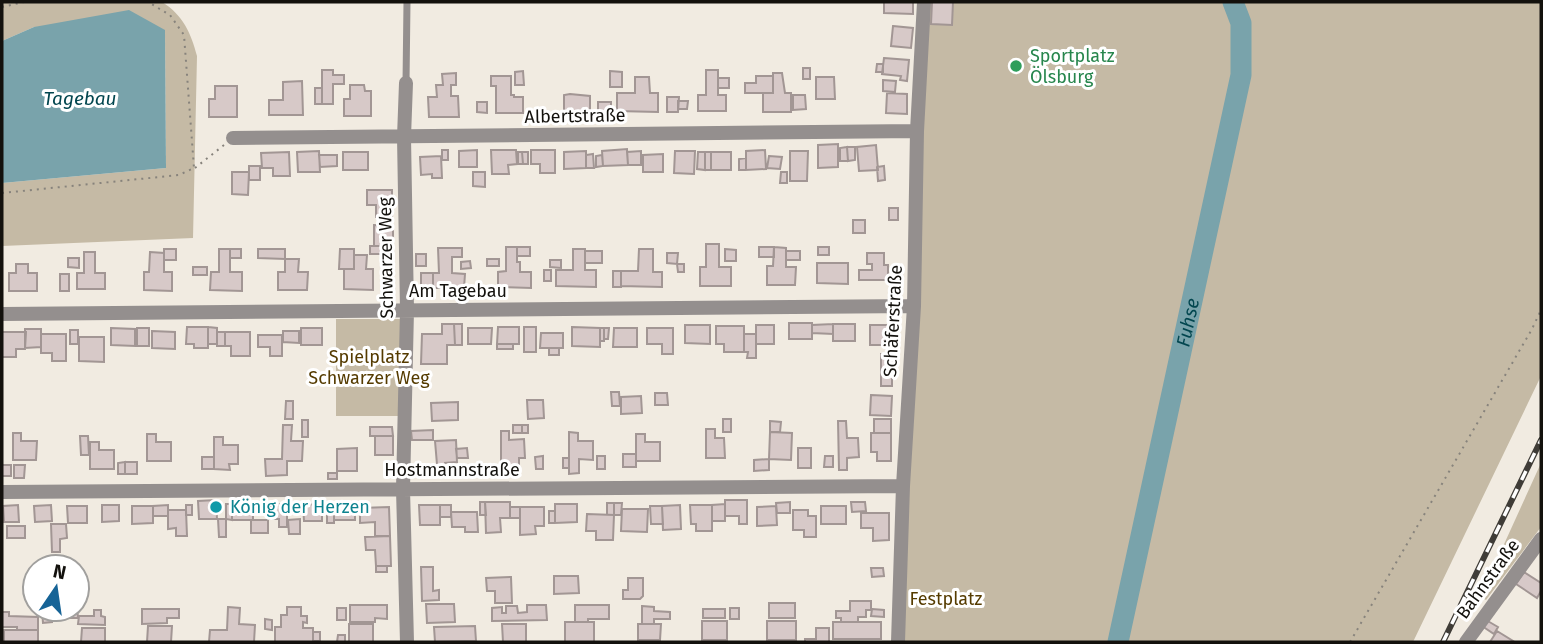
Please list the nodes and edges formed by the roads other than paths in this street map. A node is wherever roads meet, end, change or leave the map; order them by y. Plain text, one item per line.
1 (407, 2) edge
2 (924, 2) edge
3 (406, 83) joint
4 (917, 131) junction
5 (404, 137) junction
6 (233, 138) road end
7 (914, 306) junction
8 (407, 310) junction
9 (2, 314) edge
10 (902, 486) junction
11 (403, 489) junction
12 (2, 492) edge
13 (1541, 539) edge
14 (407, 642) edge
15 (898, 642) edge
16 (1466, 642) edge

1 - 3 lane
2 - 4 street, Schäferstraße
3 - 5 street, Schwarzer Weg
4 - 5 street, Albertstraße
4 - 7 street, Schäferstraße
5 - 6 street, Albertstraße
5 - 8 street, Schwarzer Weg
7 - 8 street, Am Tagebau
7 - 10 street, Schäferstraße
8 - 9 street, Am Tagebau
8 - 11 street, Schwarzer Weg
10 - 11 street, Hostmannstraße
10 - 15 street, Schäferstraße
11 - 12 street, Hostmannstraße
11 - 14 street, Schwarzer Weg
13 - 16 street, Bahnstraße

